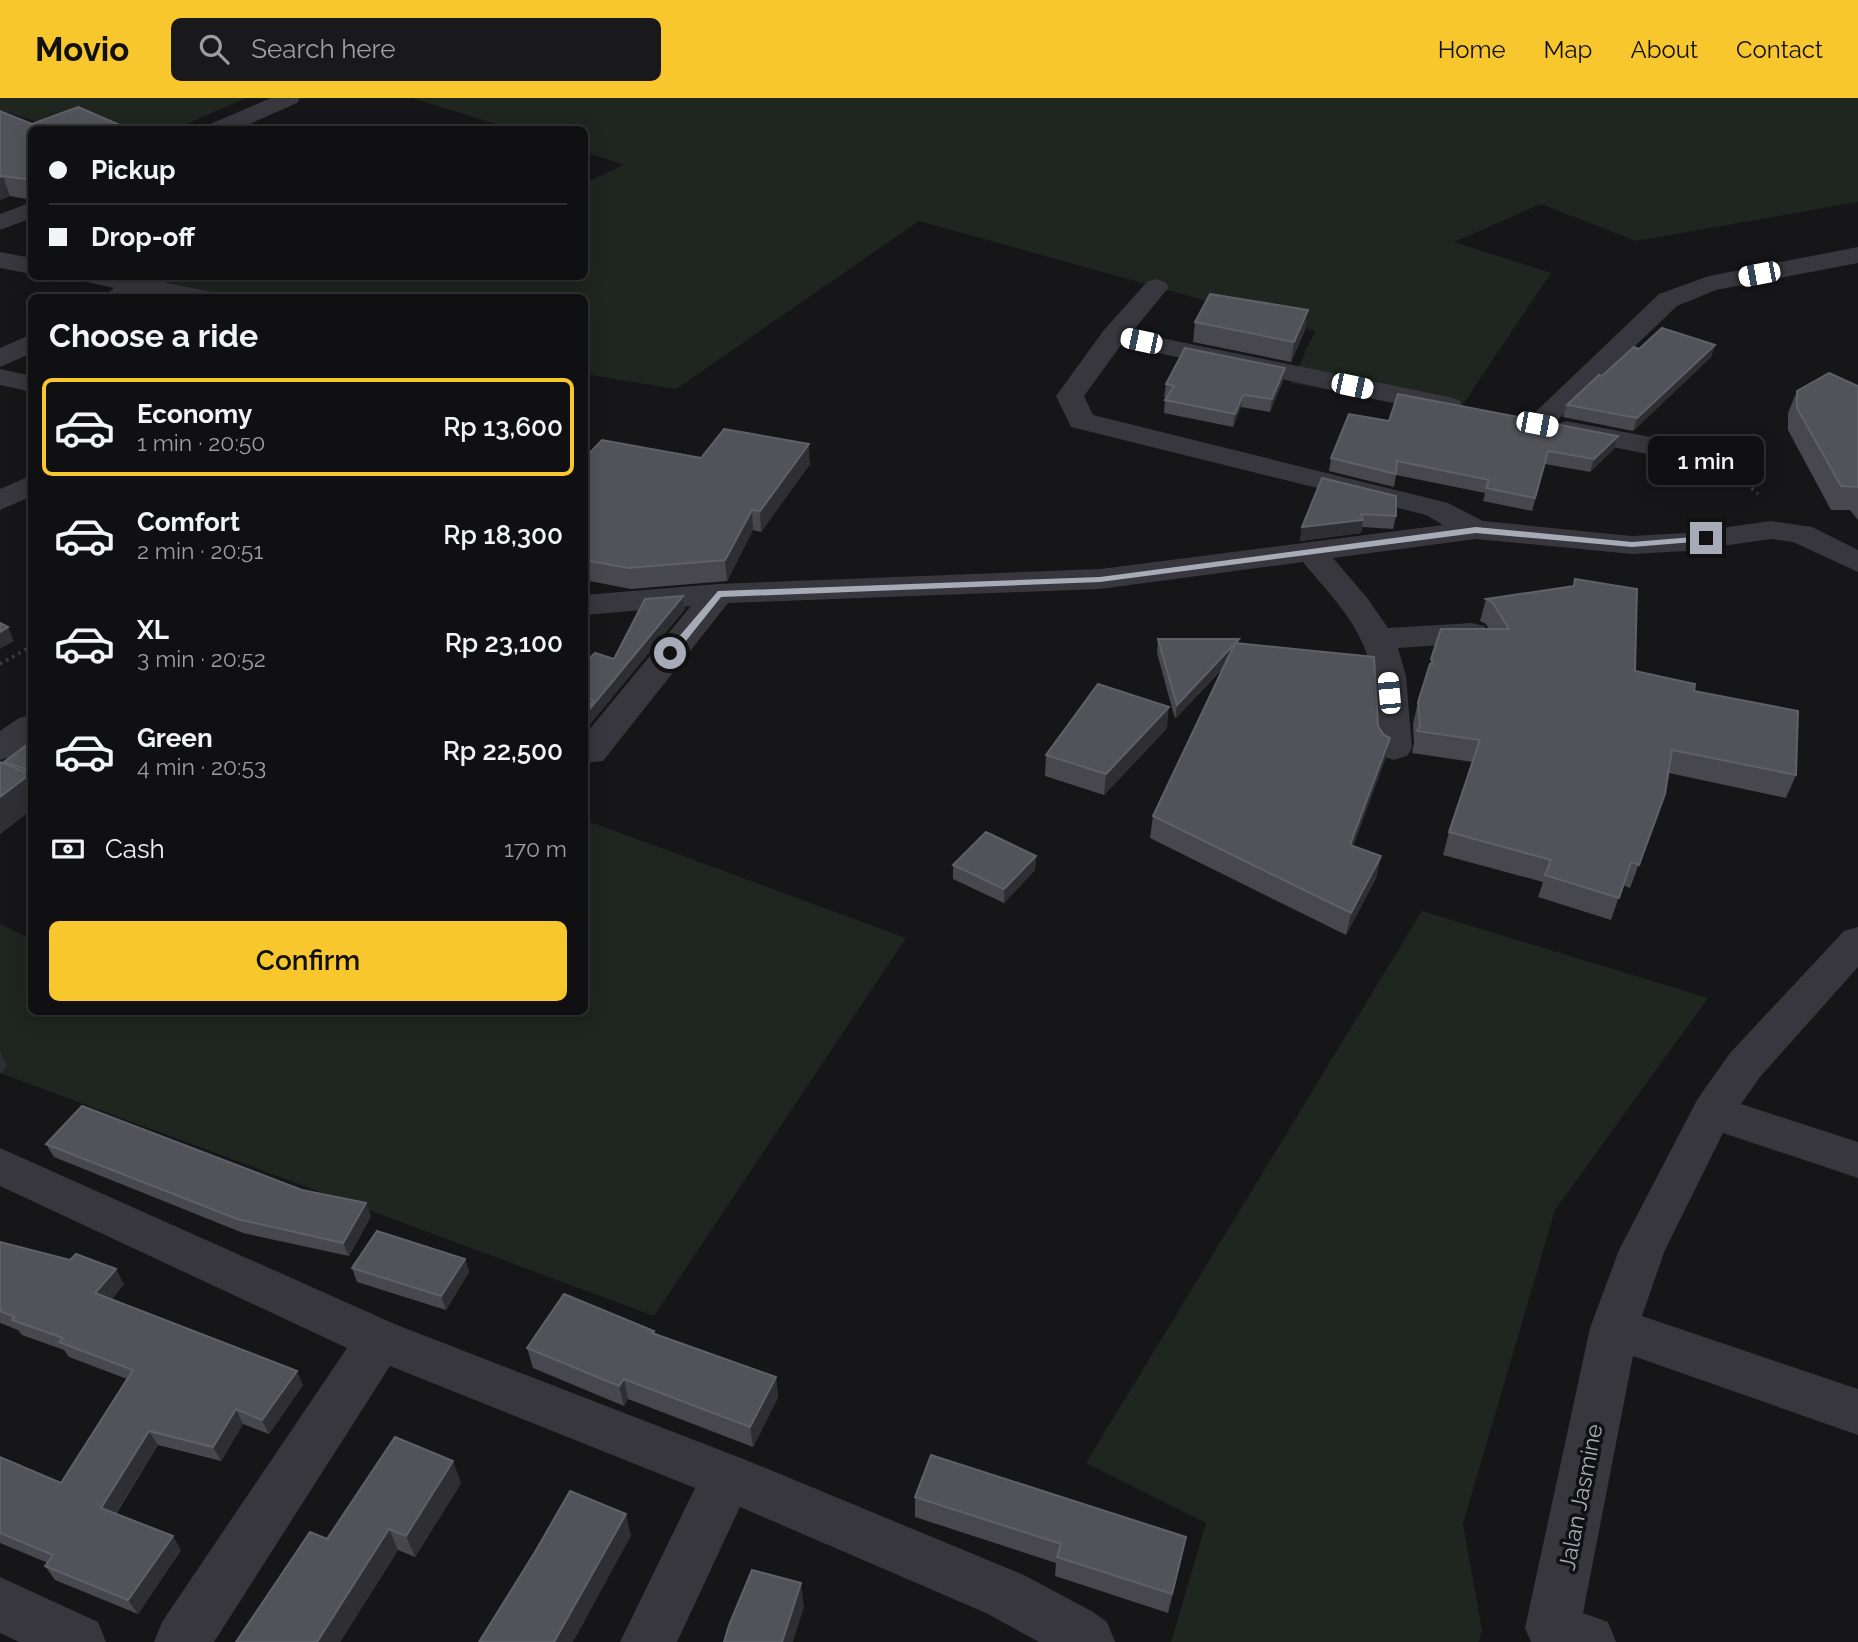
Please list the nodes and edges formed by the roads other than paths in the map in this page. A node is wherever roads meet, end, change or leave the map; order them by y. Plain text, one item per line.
1 (289, 98) edge
2 (225, 126) edge
3 (28, 211) edge
4 (0, 223) edge
5 (1858, 255) edge
6 (0, 260) edge
7 (28, 265) edge
8 (112, 280) edge
9 (138, 285) junction
10 (1156, 287) dead end
11 (122, 294) edge
12 (182, 294) edge
13 (1114, 336) junction
14 (28, 344) edge
15 (0, 359) edge
16 (0, 377) edge
17 (28, 383) edge
18 (1469, 410) edge
19 (1709, 457) dead end
20 (28, 486) edge
21 (0, 501) edge
22 (1476, 530) junction
23 (1312, 553) junction
24 (1858, 562) edge
25 (718, 594) junction
26 (588, 605) edge
27 (1472, 633) edge
28 (1378, 639) junction
29 (28, 729) edge
30 (0, 748) edge
31 (1394, 748) dead end
32 (590, 753) dead end
33 (1857, 943) edge
34 (1712, 1112) junction
35 (1858, 1160) edge
36 (0, 1167) edge
37 (1614, 1328) junction
38 (380, 1340) junction
39 (1858, 1412) edge
40 (728, 1477) junction
41 (0, 1604) edge
42 (1564, 1637) edge
43 (78, 1642) edge
44 (182, 1642) edge
45 (648, 1642) edge
46 (1087, 1642) edge

1 - 2 street
3 - 4 street
5 - 19 street
6 - 7 street
8 - 9 street
9 - 11 street
9 - 12 street
10 - 13 street
13 - 18 street
13 - 22 street
14 - 15 street
16 - 17 street
20 - 21 street
22 - 23 street
22 - 24 street
23 - 25 street
23 - 28 street
25 - 26 street
25 - 32 street
27 - 28 street
28 - 31 street
29 - 30 street
33 - 34 street, Jalan Jasmine
34 - 35 street
34 - 37 street, Jalan Jasmine
36 - 38 street
37 - 39 street
37 - 42 street, Jalan Jasmine
38 - 40 street
38 - 44 street
40 - 45 street
40 - 46 street
41 - 43 street

